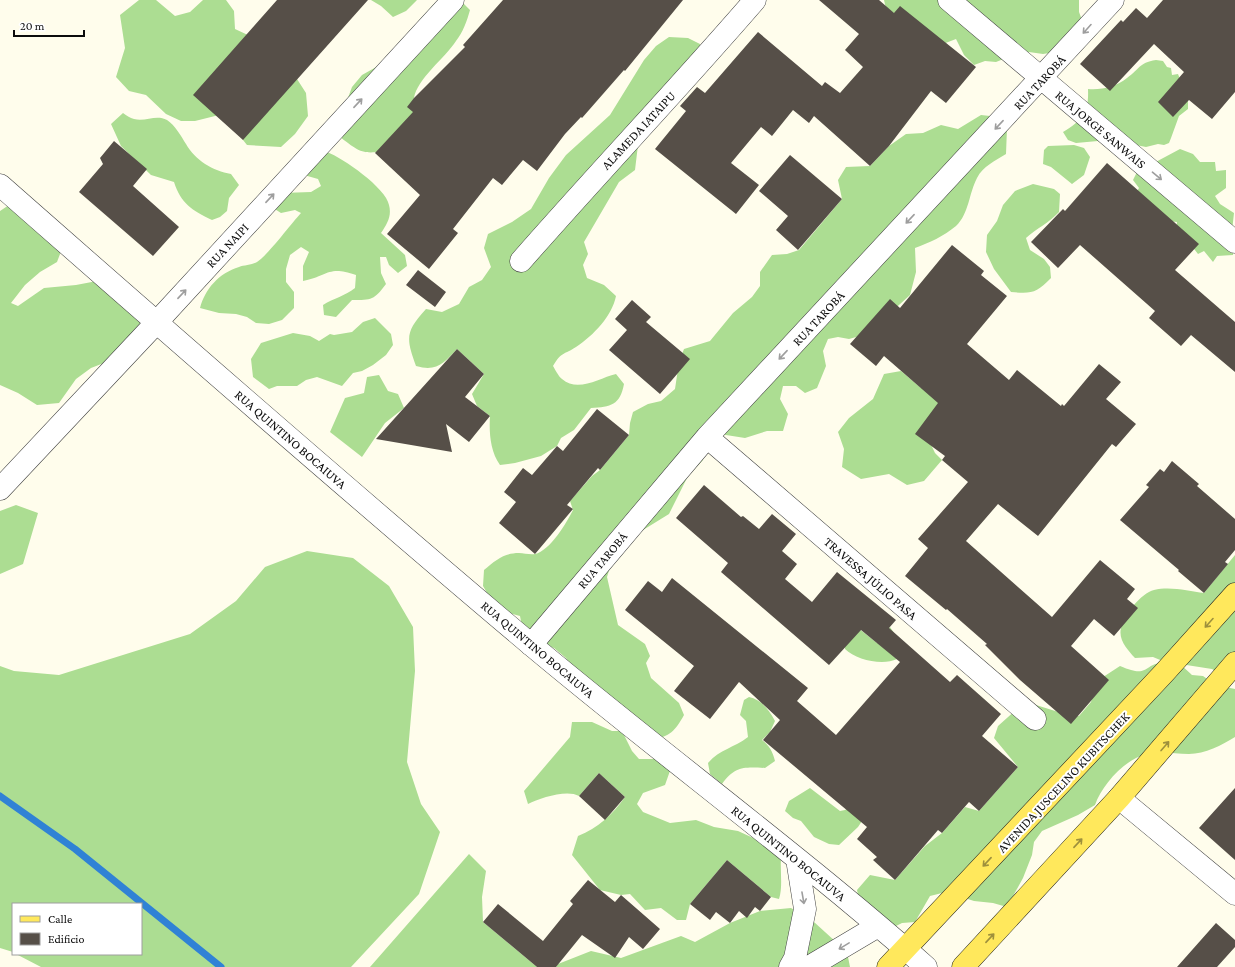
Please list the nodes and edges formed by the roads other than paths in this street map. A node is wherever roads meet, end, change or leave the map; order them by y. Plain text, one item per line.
1 (452, 0) edge
2 (755, 0) edge
3 (949, 0) edge
4 (1113, 0) edge
5 (1042, 79) junction
6 (0, 184) edge
7 (1235, 242) edge
8 (521, 261) dead end
9 (156, 323) junction
10 (707, 437) junction
11 (0, 489) edge
12 (1235, 594) edge
13 (531, 645) junction
14 (1235, 663) edge
15 (1035, 719) dead end
16 (1119, 798) junction
17 (797, 859) junction
18 (1235, 894) edge
19 (878, 926) junction
20 (906, 950) junction
21 (790, 967) edge
22 (810, 967) edge
23 (888, 967) edge
24 (926, 967) edge
25 (963, 967) edge

9 -> 1 street, RUA NAIPI
2 - 8 street, ALAMEDA IATAIPU
3 - 5 street, RUA JORGE SANWAIS
4 -> 5 street, RUA TAROBÁ
5 -> 7 street, RUA JORGE SANWAIS
5 -> 10 street, RUA TAROBÁ
6 - 9 street, RUA QUINTINO BOCAIUVA
9 - 11 street, RUA NAIPI
9 - 13 street, RUA QUINTINO BOCAIUVA
10 - 13 street, RUA TAROBÁ
10 - 15 street, TRAVESSA JÚLIO PASA
12 -> 20 main road, AVENIDA JUSCELINO KUBITSCHEK
13 - 17 street, RUA QUINTINO BOCAIUVA
16 -> 14 main road
16 - 18 street
25 -> 16 main road
17 - 19 street, RUA QUINTINO BOCAIUVA
17 -> 21 street
19 - 20 street, RUA QUINTINO BOCAIUVA
19 -> 22 street
20 - 23 main road, AVENIDA JUSCELINO KUBITSCHEK
20 - 24 street, RUA QUINTINO BOCAIUVA

